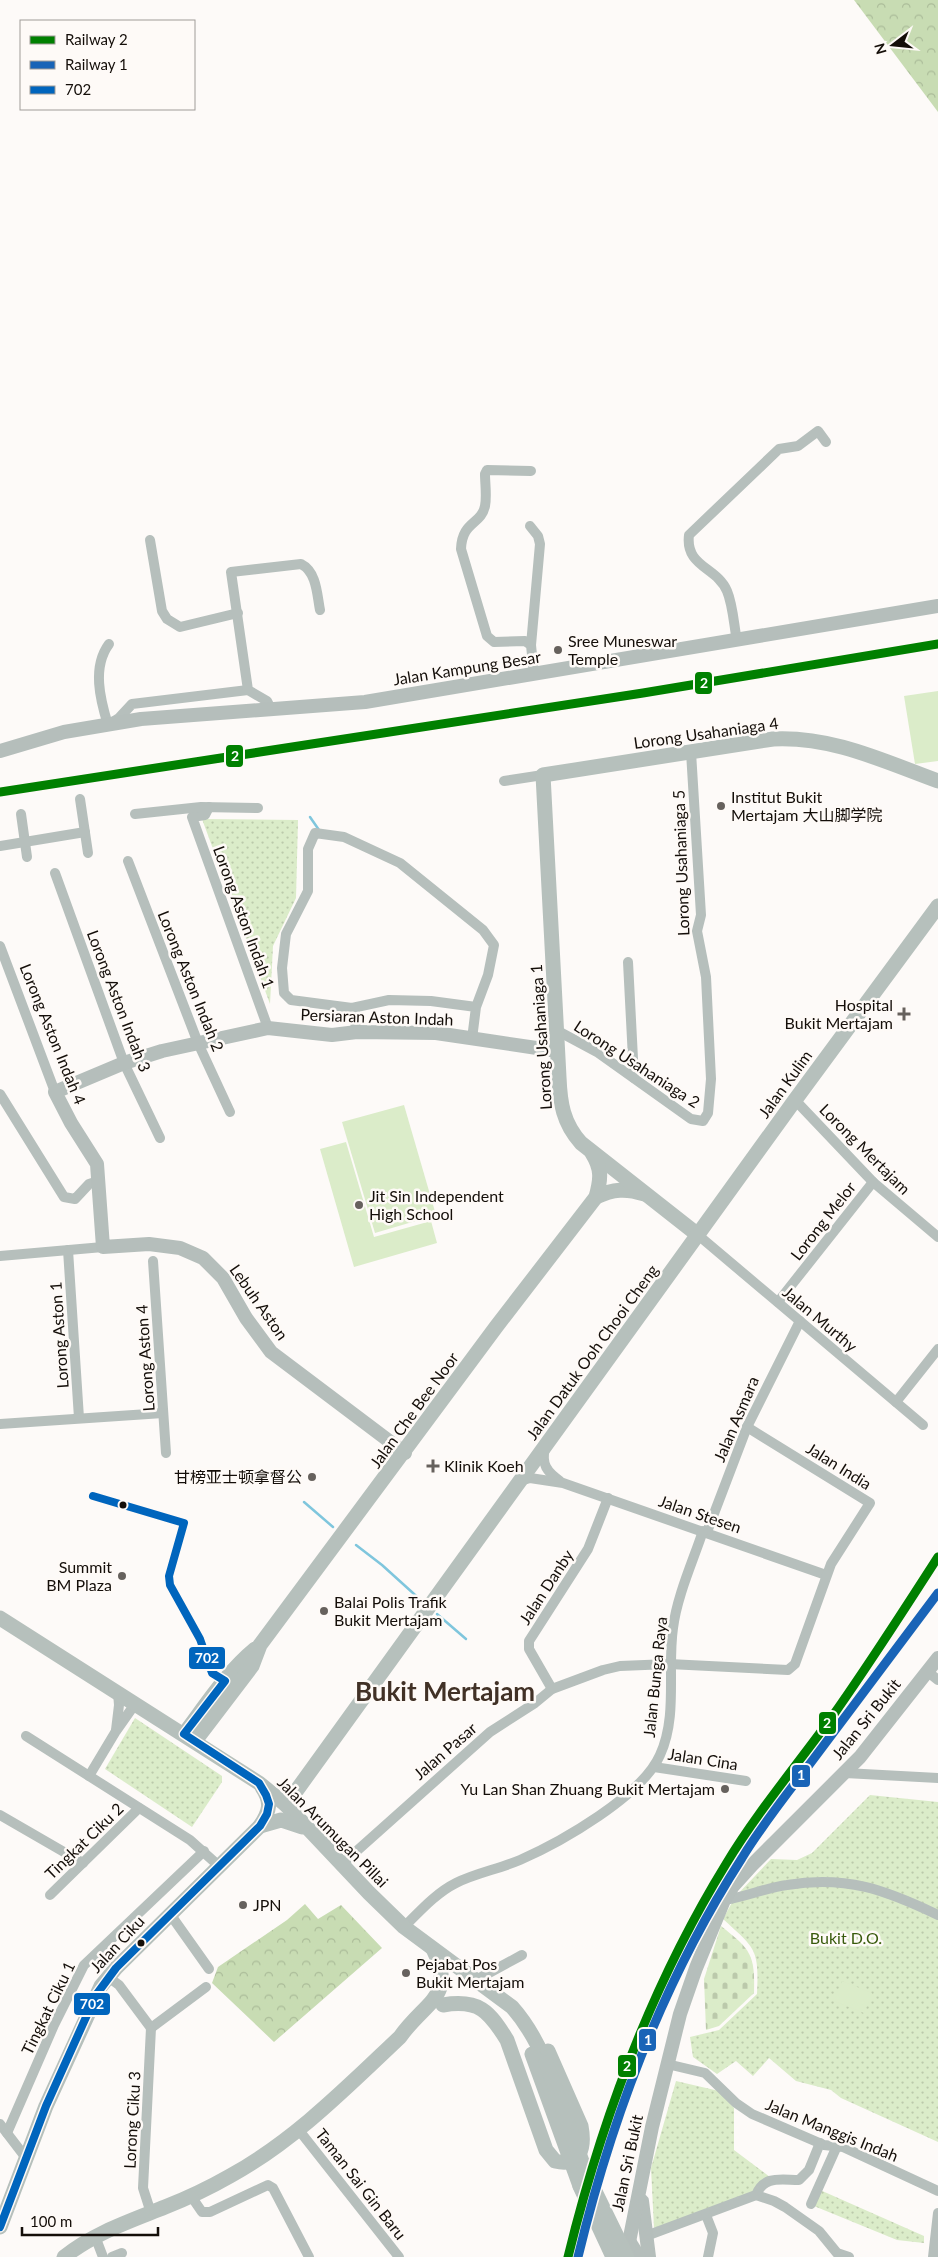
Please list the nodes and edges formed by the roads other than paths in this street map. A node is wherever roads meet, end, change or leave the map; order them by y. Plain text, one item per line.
1 (826, 442) dead end
2 (531, 472) dead end
3 (530, 526) dead end
4 (150, 540) dead end
5 (938, 606) edge
6 (320, 610) dead end
7 (238, 613) junction
8 (737, 641) junction
9 (109, 644) dead end
10 (531, 644) junction
11 (534, 675) junction
12 (248, 690) junction
13 (271, 710) junction
14 (108, 725) junction
15 (0, 751) edge
16 (691, 752) junction
17 (543, 775) junction
18 (504, 781) dead end
19 (938, 781) edge
20 (80, 799) dead end
21 (209, 807) junction
22 (258, 808) dead end
23 (21, 814) dead end
24 (135, 814) dead end
25 (85, 832) junction
26 (25, 841) junction
27 (0, 846) edge
28 (88, 853) dead end
29 (27, 857) dead end
30 (128, 861) dead end
31 (55, 873) dead end
32 (938, 906) edge
33 (0, 946) edge
34 (2, 962) edge
35 (628, 962) dead end
36 (476, 1007) junction
37 (352, 1008) junction
38 (268, 1028) junction
39 (556, 1030) junction
40 (357, 1032) junction
41 (472, 1039) junction
42 (198, 1043) junction
43 (557, 1051) junction
44 (124, 1063) junction
45 (634, 1078) junction
46 (55, 1092) junction
47 (0, 1094) edge
48 (796, 1100) junction
49 (3, 1104) edge
50 (230, 1112) dead end
51 (702, 1121) joint
52 (160, 1138) dead end
53 (590, 1150) junction
54 (98, 1182) junction
55 (873, 1182) junction
56 (596, 1197) junction
57 (650, 1197) junction
58 (698, 1235) junction
59 (938, 1237) edge
60 (103, 1247) junction
61 (68, 1250) junction
62 (0, 1256) edge
63 (153, 1261) dead end
64 (778, 1302) junction
65 (800, 1321) junction
66 (938, 1349) edge
67 (896, 1402) junction
68 (164, 1412) junction
69 (79, 1418) junction
70 (0, 1424) edge
71 (924, 1425) dead end
72 (747, 1427) junction
73 (545, 1447) junction
74 (166, 1453) dead end
75 (404, 1453) junction
76 (520, 1481) junction
77 (563, 1483) junction
78 (608, 1498) junction
79 (705, 1531) junction
80 (826, 1575) junction
81 (0, 1618) edge
82 (938, 1658) edge
83 (669, 1664) junction
84 (933, 1676) edge
85 (552, 1689) junction
86 (118, 1692) junction
87 (135, 1704) junction
88 (116, 1731) junction
89 (26, 1736) dead end
90 (189, 1738) junction
91 (654, 1766) junction
92 (845, 1773) junction
93 (89, 1776) junction
94 (938, 1778) edge
95 (746, 1781) dead end
96 (259, 1783) junction
97 (286, 1805) junction
98 (139, 1808) junction
99 (0, 1815) edge
100 (260, 1826) junction
101 (306, 1828) junction
102 (204, 1851) junction
103 (83, 1863) junction
104 (341, 1865) junction
105 (219, 1866) junction
106 (50, 1895) dead end
107 (724, 1900) junction
108 (170, 1914) junction
109 (938, 1915) edge
110 (404, 1927) junction
111 (433, 1949) junction
112 (522, 1955) dead end
113 (209, 1969) dead end
114 (108, 1977) junction
115 (476, 1980) junction
116 (206, 1987) dead end
117 (443, 2005) junction
118 (512, 2013) junction
119 (151, 2028) junction
120 (400, 2037) junction
121 (667, 2064) junction
122 (0, 2124) edge
123 (298, 2129) junction
124 (7, 2133) junction
125 (820, 2143) junction
126 (837, 2146) junction
127 (26, 2158) junction
128 (641, 2183) junction
129 (938, 2191) edge
130 (756, 2195) junction
131 (191, 2196) junction
132 (811, 2204) dead end
133 (151, 2213) junction
134 (938, 2213) edge
135 (706, 2215) junction
136 (2, 2219) edge
137 (95, 2236) junction
138 (646, 2236) junction
139 (629, 2241) junction
140 (837, 2255) edge
141 (64, 2257) edge
142 (104, 2257) edge
143 (309, 2257) edge
144 (399, 2257) edge
145 (613, 2257) edge
146 (626, 2257) edge
147 (639, 2257) edge
148 (649, 2257) edge
149 (708, 2257) edge
150 (849, 2257) edge
151 (933, 2257) edge

1 - 8 street
2 - 10 street
3 - 10 street
4 - 7 street
5 - 8 street, Jalan Kampung Besar
6 - 7 street
7 - 12 street
8 - 11 street, Jalan Kampung Besar
9 - 14 street
10 - 11 street
11 - 13 street, Jalan Kampung Besar
12 - 13 street
12 - 14 street
13 - 14 street, Jalan Kampung Besar
14 - 15 street, Jalan Kampung Besar
16 - 17 main road, Lorong Usahaniaga 4
16 - 19 main road, Lorong Usahaniaga 4
16 - 51 street, Lorong Usahaniaga 5
17 - 18 street, Lorong Usahaniaga 4
17 - 39 main road, Lorong Usahaniaga 1
20 - 25 street
21 - 22 street
21 - 24 street
21 - 38 street, Lorong Aston Indah 1
23 - 26 street
25 - 26 street
25 - 28 street
26 - 27 street
26 - 29 street
30 - 42 street, Lorong Aston Indah 2
31 - 44 street, Lorong Aston Indah 3
32 - 48 main road, Jalan Kulim
33 - 34 street, Lorong Aston Indah 4
34 - 46 street, Lorong Aston Indah 4
35 - 45 street
36 - 37 street
36 - 37 street
36 - 41 street
37 - 40 street
38 - 40 street, Persiaran Aston Indah
38 - 42 street, Persiaran Aston Indah
39 - 43 main road, Lorong Usahaniaga 1
39 - 45 street, Lorong Usahaniaga 2
40 - 41 street, Persiaran Aston Indah
41 - 43 street, Persiaran Aston Indah
42 - 44 street, Persiaran Aston Indah
42 - 50 street, Lorong Aston Indah 2
43 - 53 main road, Lorong Usahaniaga 1
44 - 46 street, Persiaran Aston Indah
44 - 52 street, Lorong Aston Indah 3
45 - 51 street, Lorong Usahaniaga 2
46 - 54 street, Lorong Aston Indah 4
47 - 49 street
48 - 55 street, Lorong Mertajam
48 - 58 main road, Jalan Kulim
49 - 54 street
53 - 56 main road
53 - 57 main road, Lorong Usahaniaga 1
54 - 60 street, Lorong Aston Indah 4
55 - 59 street, Lorong Mertajam
55 - 64 street, Lorong Melor
56 - 57 main road
56 - 75 main road, Jalan Che Bee Noor
57 - 58 main road, Lorong Usahaniaga 1
58 - 64 street, Jalan Murthy
58 - 73 main road, Jalan Datuk Ooh Chooi Cheng
60 - 61 street, Lebuh Aston
60 - 75 street, Lebuh Aston
61 - 62 street, Lebuh Aston
61 - 69 street, Lorong Aston 1
63 - 68 street, Lorong Aston 4
64 - 65 street, Jalan Murthy
65 - 67 street, Jalan Murthy
65 - 72 street, Jalan Asmara
66 - 67 street
67 - 71 street, Jalan Murthy
68 - 69 street
68 - 74 street, Lorong Aston 4
69 - 70 street
72 - 79 street, Jalan Asmara
72 - 80 street, Jalan India
73 - 76 main road, Jalan Datuk Ooh Chooi Cheng
73 - 77 street, Jalan Stesen
75 - 90 main road, Jalan Che Bee Noor
76 - 77 street, Jalan Stesen
76 - 97 main road, Jalan Datuk Ooh Chooi Cheng
77 - 78 street, Jalan Stesen
78 - 79 street, Jalan Stesen
78 - 85 street, Jalan Danby
79 - 80 street, Jalan Stesen
79 - 83 street, Jalan Bunga Raya
80 - 83 street, Jalan Pasar
81 - 86 main road, Jalan Arumugan Pillai
82 - 84 street, Jalan Sri Bukit
83 - 85 street, Jalan Pasar
83 - 91 street, Jalan Bunga Raya
84 - 92 street, Jalan Sri Bukit
85 - 104 street, Jalan Pasar
86 - 87 main road, Jalan Arumugan Pillai
86 - 88 street
87 - 88 street
87 - 90 main road, Jalan Arumugan Pillai
88 - 93 street
89 - 93 street
90 - 96 main road, Jalan Arumugan Pillai
91 - 95 street, Jalan Cina
91 - 110 street, Jalan Bunga Raya
92 - 94 street
92 - 107 street, Jalan Sri Bukit
93 - 98 street
96 - 97 main road, Jalan Arumugan Pillai
96 - 100 main road
97 - 101 main road, Jalan Arumugan Pillai
98 - 102 street
98 - 103 street, Tingkat Ciku 2
99 - 103 street
100 - 101 main road
100 - 105 main road, Jalan Ciku
101 - 104 main road, Jalan Arumugan Pillai
102 - 105 street
102 - 124 street, Tingkat Ciku 1
103 - 106 street, Tingkat Ciku 2
104 - 110 main road, Jalan Arumugan Pillai
105 - 108 main road, Jalan Ciku
107 - 109 street
107 - 121 street, Jalan Sri Bukit
108 - 113 street
108 - 114 main road, Jalan Ciku
110 - 111 main road, Jalan Arumugan Pillai
111 - 115 main road, Jalan Arumugan Pillai
111 - 120 main road
112 - 115 street
114 - 119 street
114 - 127 main road, Jalan Ciku
115 - 117 main road
115 - 118 main road, Jalan Arumugan Pillai
116 - 119 street
117 - 118 main road
117 - 120 main road
118 - 145 main road, bridge
118 - 146 main road, bridge
119 - 133 street, Lorong Ciku 3
120 - 123 main road
121 - 125 street, Jalan Manggis Indah
121 - 128 street, Jalan Sri Bukit
122 - 124 street
123 - 131 main road
123 - 144 street, Taman Sai Gin Baru
124 - 127 street
125 - 126 street, Jalan Manggis Indah
125 - 130 street
126 - 129 street, Jalan Manggis Indah
126 - 132 street
127 - 136 main road, Jalan Ciku
128 - 138 street
128 - 139 street, Jalan Sri Bukit
130 - 135 street
130 - 140 street
131 - 133 main road
131 - 143 street
133 - 137 main road
134 - 151 street
135 - 138 street
135 - 149 street
137 - 141 main road
137 - 142 street
138 - 148 street
139 - 146 street, Jalan Sri Bukit
139 - 147 street
140 - 150 street

